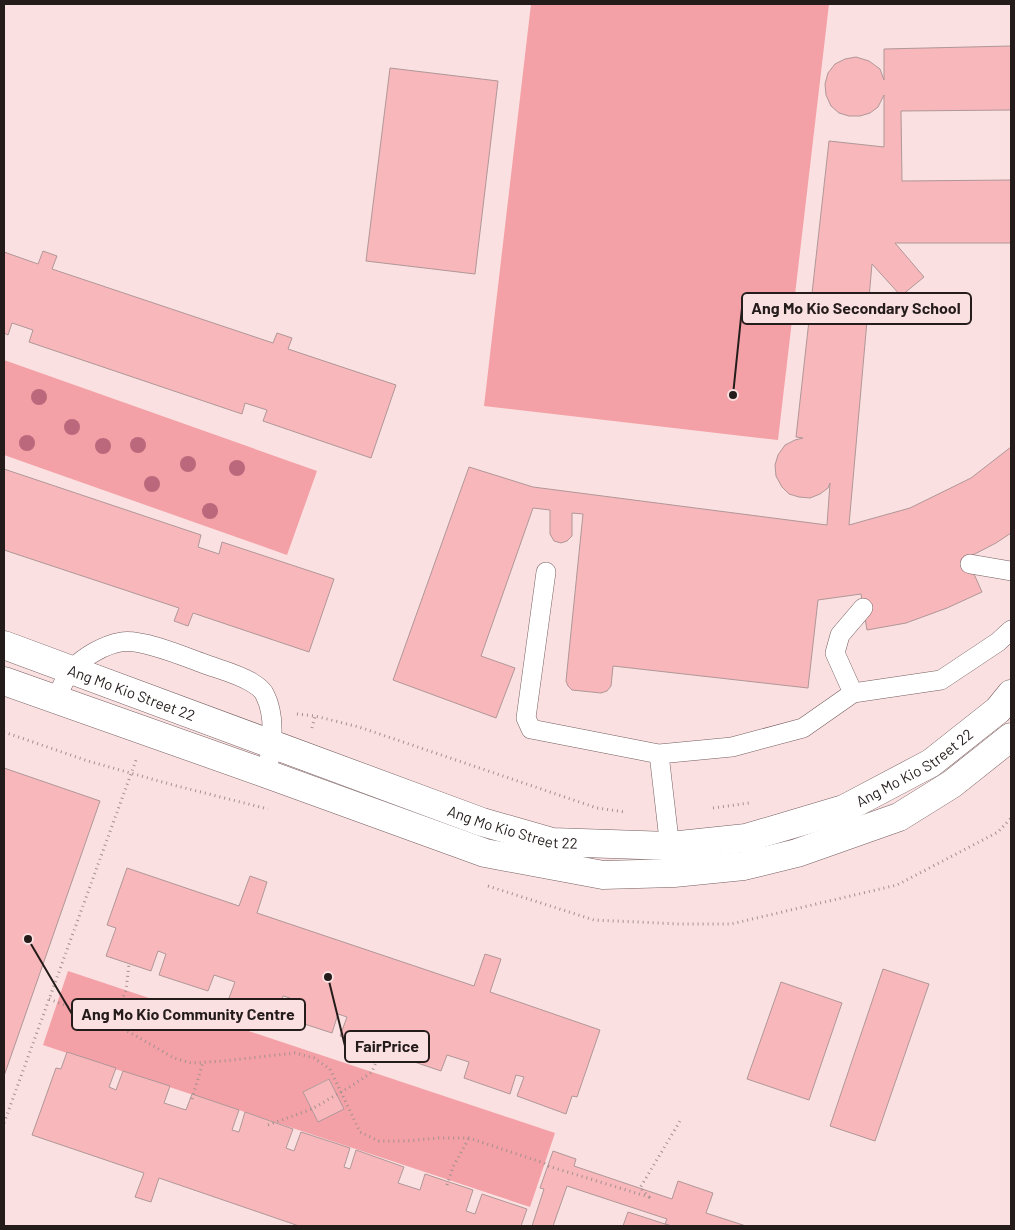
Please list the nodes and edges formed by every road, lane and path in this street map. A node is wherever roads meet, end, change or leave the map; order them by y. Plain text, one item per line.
1 (970, 564) dead end
2 (1011, 571) edge
3 (546, 572) dead end
4 (863, 608) dead end
5 (1011, 630) edge
6 (4, 645) edge
7 (71, 670) junction
8 (4, 680) edge
9 (853, 694) junction
10 (1011, 694) edge
11 (56, 699) junction
12 (146, 731) junction
13 (1011, 738) edge
14 (272, 744) junction
15 (659, 754) junction
16 (267, 774) junction
17 (670, 846) junction
18 (674, 873) junction
19 (129, 964) dead end
20 (48, 999) junction
21 (112, 1024) junction
22 (382, 1050) dead end
23 (204, 1062) junction
24 (341, 1092) junction
25 (192, 1099) dead end
26 (680, 1121) dead end
27 (4, 1123) edge
28 (268, 1125) dead end
29 (469, 1138) junction
30 (447, 1185) dead end

1 - 2 lane
3 - 15 lane
4 - 9 lane
5 - 9 lane
6 - 7 street, Ang Mo Kio Street 22
7 - 11 lane
7 - 14 street, Ang Mo Kio Street 22
7 - 14 lane
8 - 11 street, Ang Mo Kio Street 22
9 - 15 lane
10 - 17 street, Ang Mo Kio Street 22
11 - 12 street, Ang Mo Kio Street 22
12 - 16 street, Ang Mo Kio Street 22
12 - 20 path
13 - 18 street, Ang Mo Kio Street 22
14 - 16 lane
14 - 17 street, Ang Mo Kio Street 22
15 - 17 lane
16 - 18 street, Ang Mo Kio Street 22
17 - 18 lane
19 - 21 path
20 - 21 path
20 - 27 path
21 - 23 path
22 - 24 path
23 - 24 path
23 - 25 path
24 - 28 path
24 - 29 path
26 - 29 path
29 - 30 path

